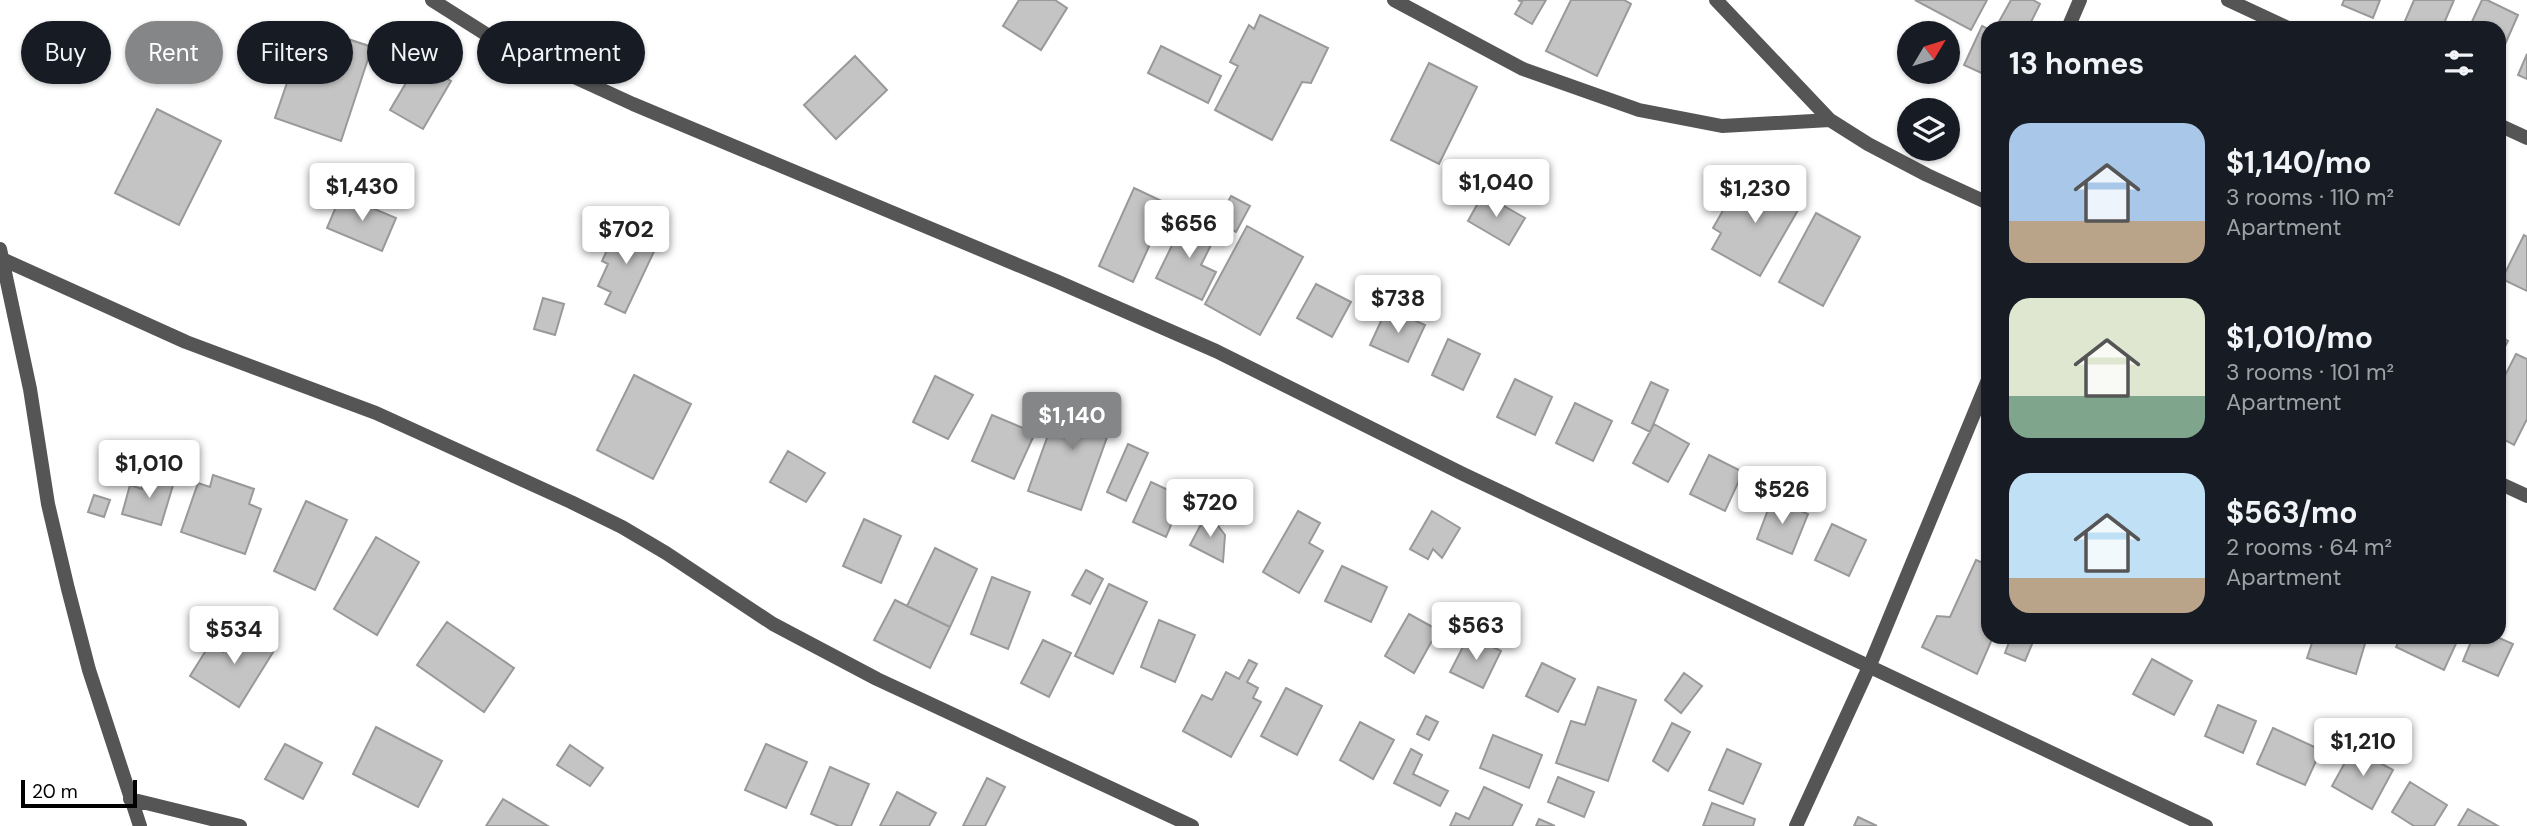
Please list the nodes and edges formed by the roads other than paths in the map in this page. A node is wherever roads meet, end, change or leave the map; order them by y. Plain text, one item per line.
1 (432, 0) edge
2 (1394, 0) edge
3 (1716, 0) edge
4 (2080, 0) edge
5 (2228, 0) edge
6 (2071, 21) edge
7 (2273, 21) edge
8 (1830, 120) junction
9 (2506, 128) edge
10 (2527, 138) edge
11 (1981, 200) edge
12 (1, 253) edge
13 (1981, 397) edge
14 (2506, 486) edge
15 (2527, 496) edge
16 (1870, 665) junction
17 (130, 799) junction
18 (140, 826) edge
19 (240, 826) edge
20 (1192, 826) edge
21 (1796, 826) edge
22 (2206, 826) edge

1 - 16 street
2 - 8 street
3 - 8 street
4 - 6 street
5 - 7 street
8 - 11 street
9 - 10 street
12 - 17 street
12 - 20 street
13 - 16 street
14 - 15 street
16 - 21 street
16 - 22 street
17 - 18 street
17 - 19 street

